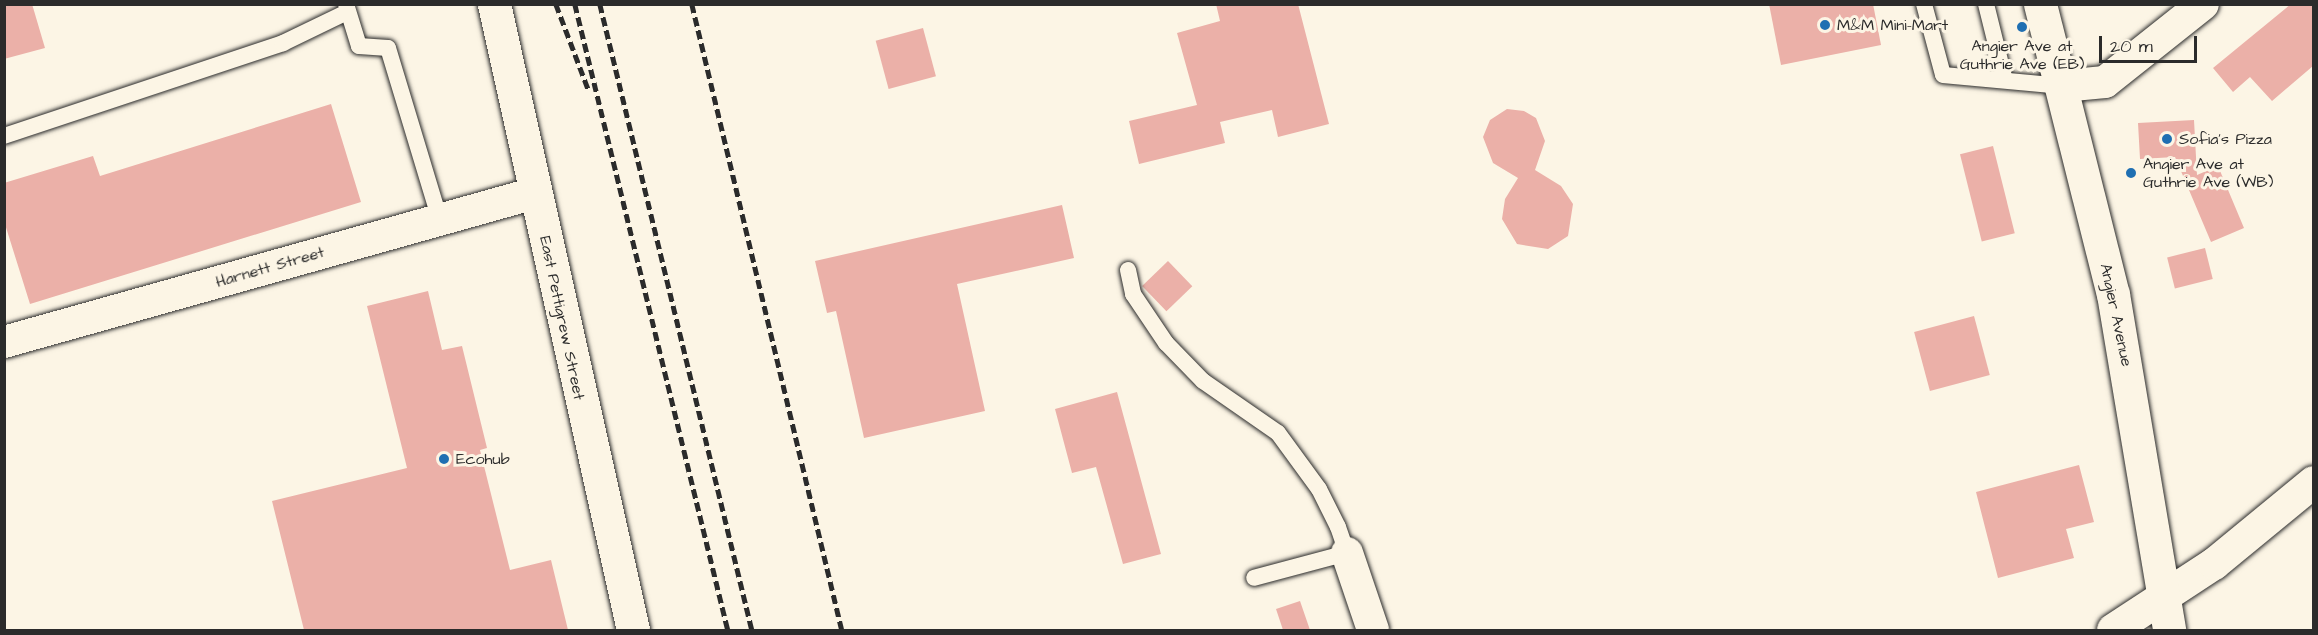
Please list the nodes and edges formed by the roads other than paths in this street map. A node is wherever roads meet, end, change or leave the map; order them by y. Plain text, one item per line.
1 (494, 4) edge
2 (1924, 4) edge
3 (1986, 4) edge
4 (2040, 4) edge
5 (2203, 4) edge
6 (347, 8) edge
7 (2004, 77) junction
8 (2062, 86) junction
9 (4, 136) edge
10 (535, 194) junction
11 (439, 217) junction
12 (1128, 270) dead end
13 (4, 342) edge
14 (2313, 482) edge
15 (1347, 552) junction
16 (1254, 578) dead end
17 (2164, 595) junction
18 (633, 630) edge
19 (1373, 630) edge
20 (2113, 630) edge
21 (2169, 630) edge

1 - 10 street, East Pettigrew Street
2 - 7 lane
3 - 7 lane
4 - 8 street, Angier Avenue
5 - 8 street
6 - 9 lane
6 - 11 lane
7 - 8 lane
8 - 17 street, Angier Avenue
10 - 11 street, Harnett Street
10 - 18 street, East Pettigrew Street
11 - 13 street, Harnett Street
12 - 15 lane
14 - 17 street
15 - 16 lane
15 - 19 street
17 - 20 street
17 - 21 street, Angier Avenue

